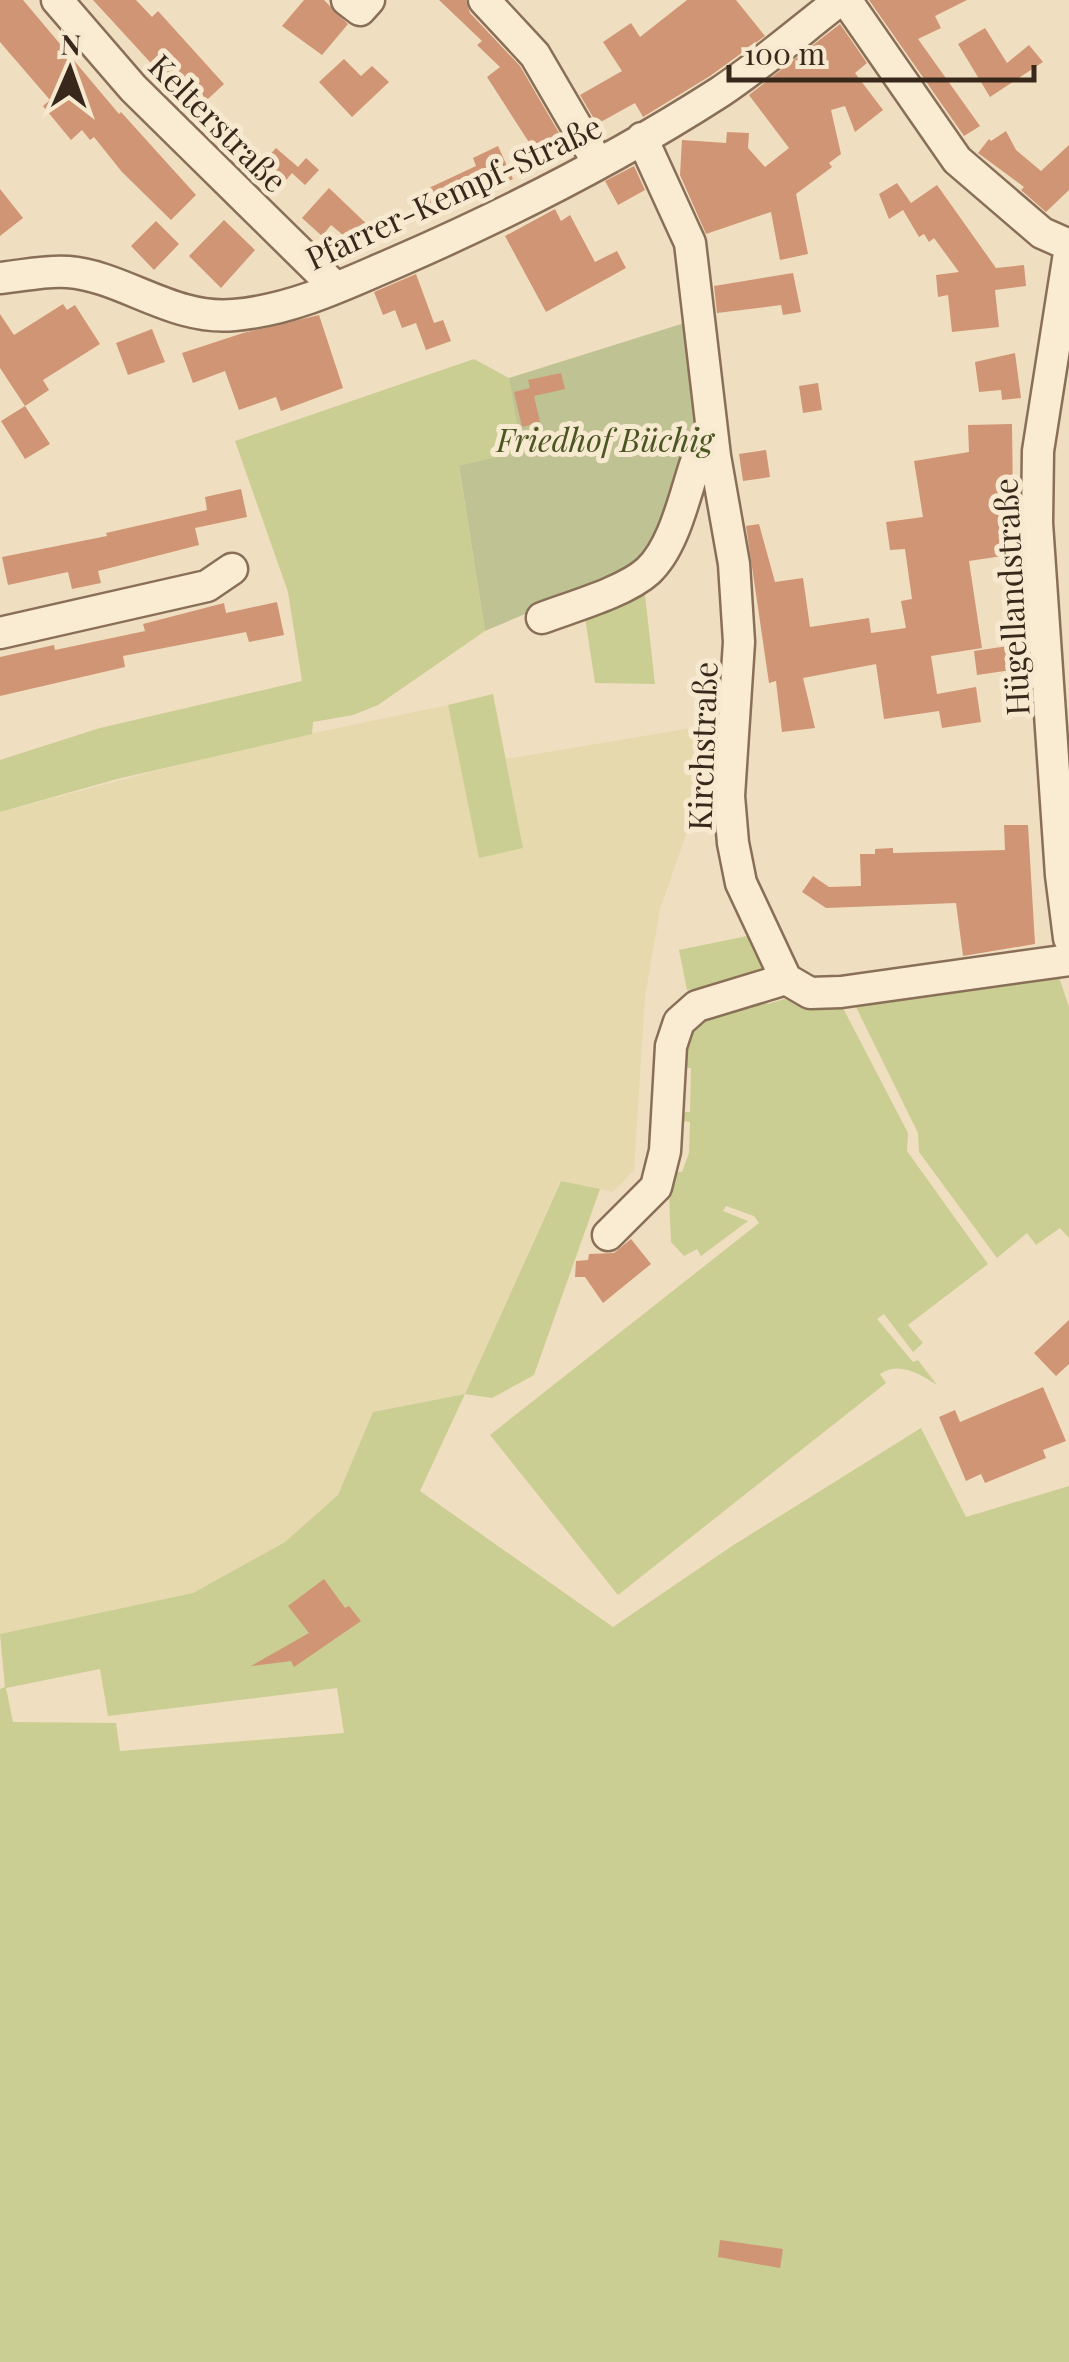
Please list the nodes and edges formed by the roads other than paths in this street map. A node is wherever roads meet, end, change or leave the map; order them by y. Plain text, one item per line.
1 (57, 0) edge
2 (348, 0) edge
3 (369, 0) edge
4 (484, 0) edge
5 (843, 0) edge
6 (642, 138) junction
7 (598, 162) junction
8 (1069, 249) edge
9 (0, 278) edge
10 (336, 288) junction
11 (715, 456) junction
12 (232, 570) dead end
13 (542, 618) dead end
14 (0, 633) edge
15 (1069, 938) edge
16 (1069, 960) edge
17 (786, 979) junction
18 (608, 1235) dead end

1 - 10 street, Kelterstraße
2 - 3 street
4 - 7 street
5 - 6 street, Pfarrer-Kempf-Straße
5 - 8 street, Hügellandstraße
6 - 7 street, Pfarrer-Kempf-Straße
6 - 11 street, Kirchstraße
7 - 10 street, Pfarrer-Kempf-Straße
8 - 15 street, Hügellandstraße
9 - 10 street, Pfarrer-Kempf-Straße
11 - 13 street
11 - 17 street, Kirchstraße
12 - 14 street
16 - 17 street
17 - 18 street

